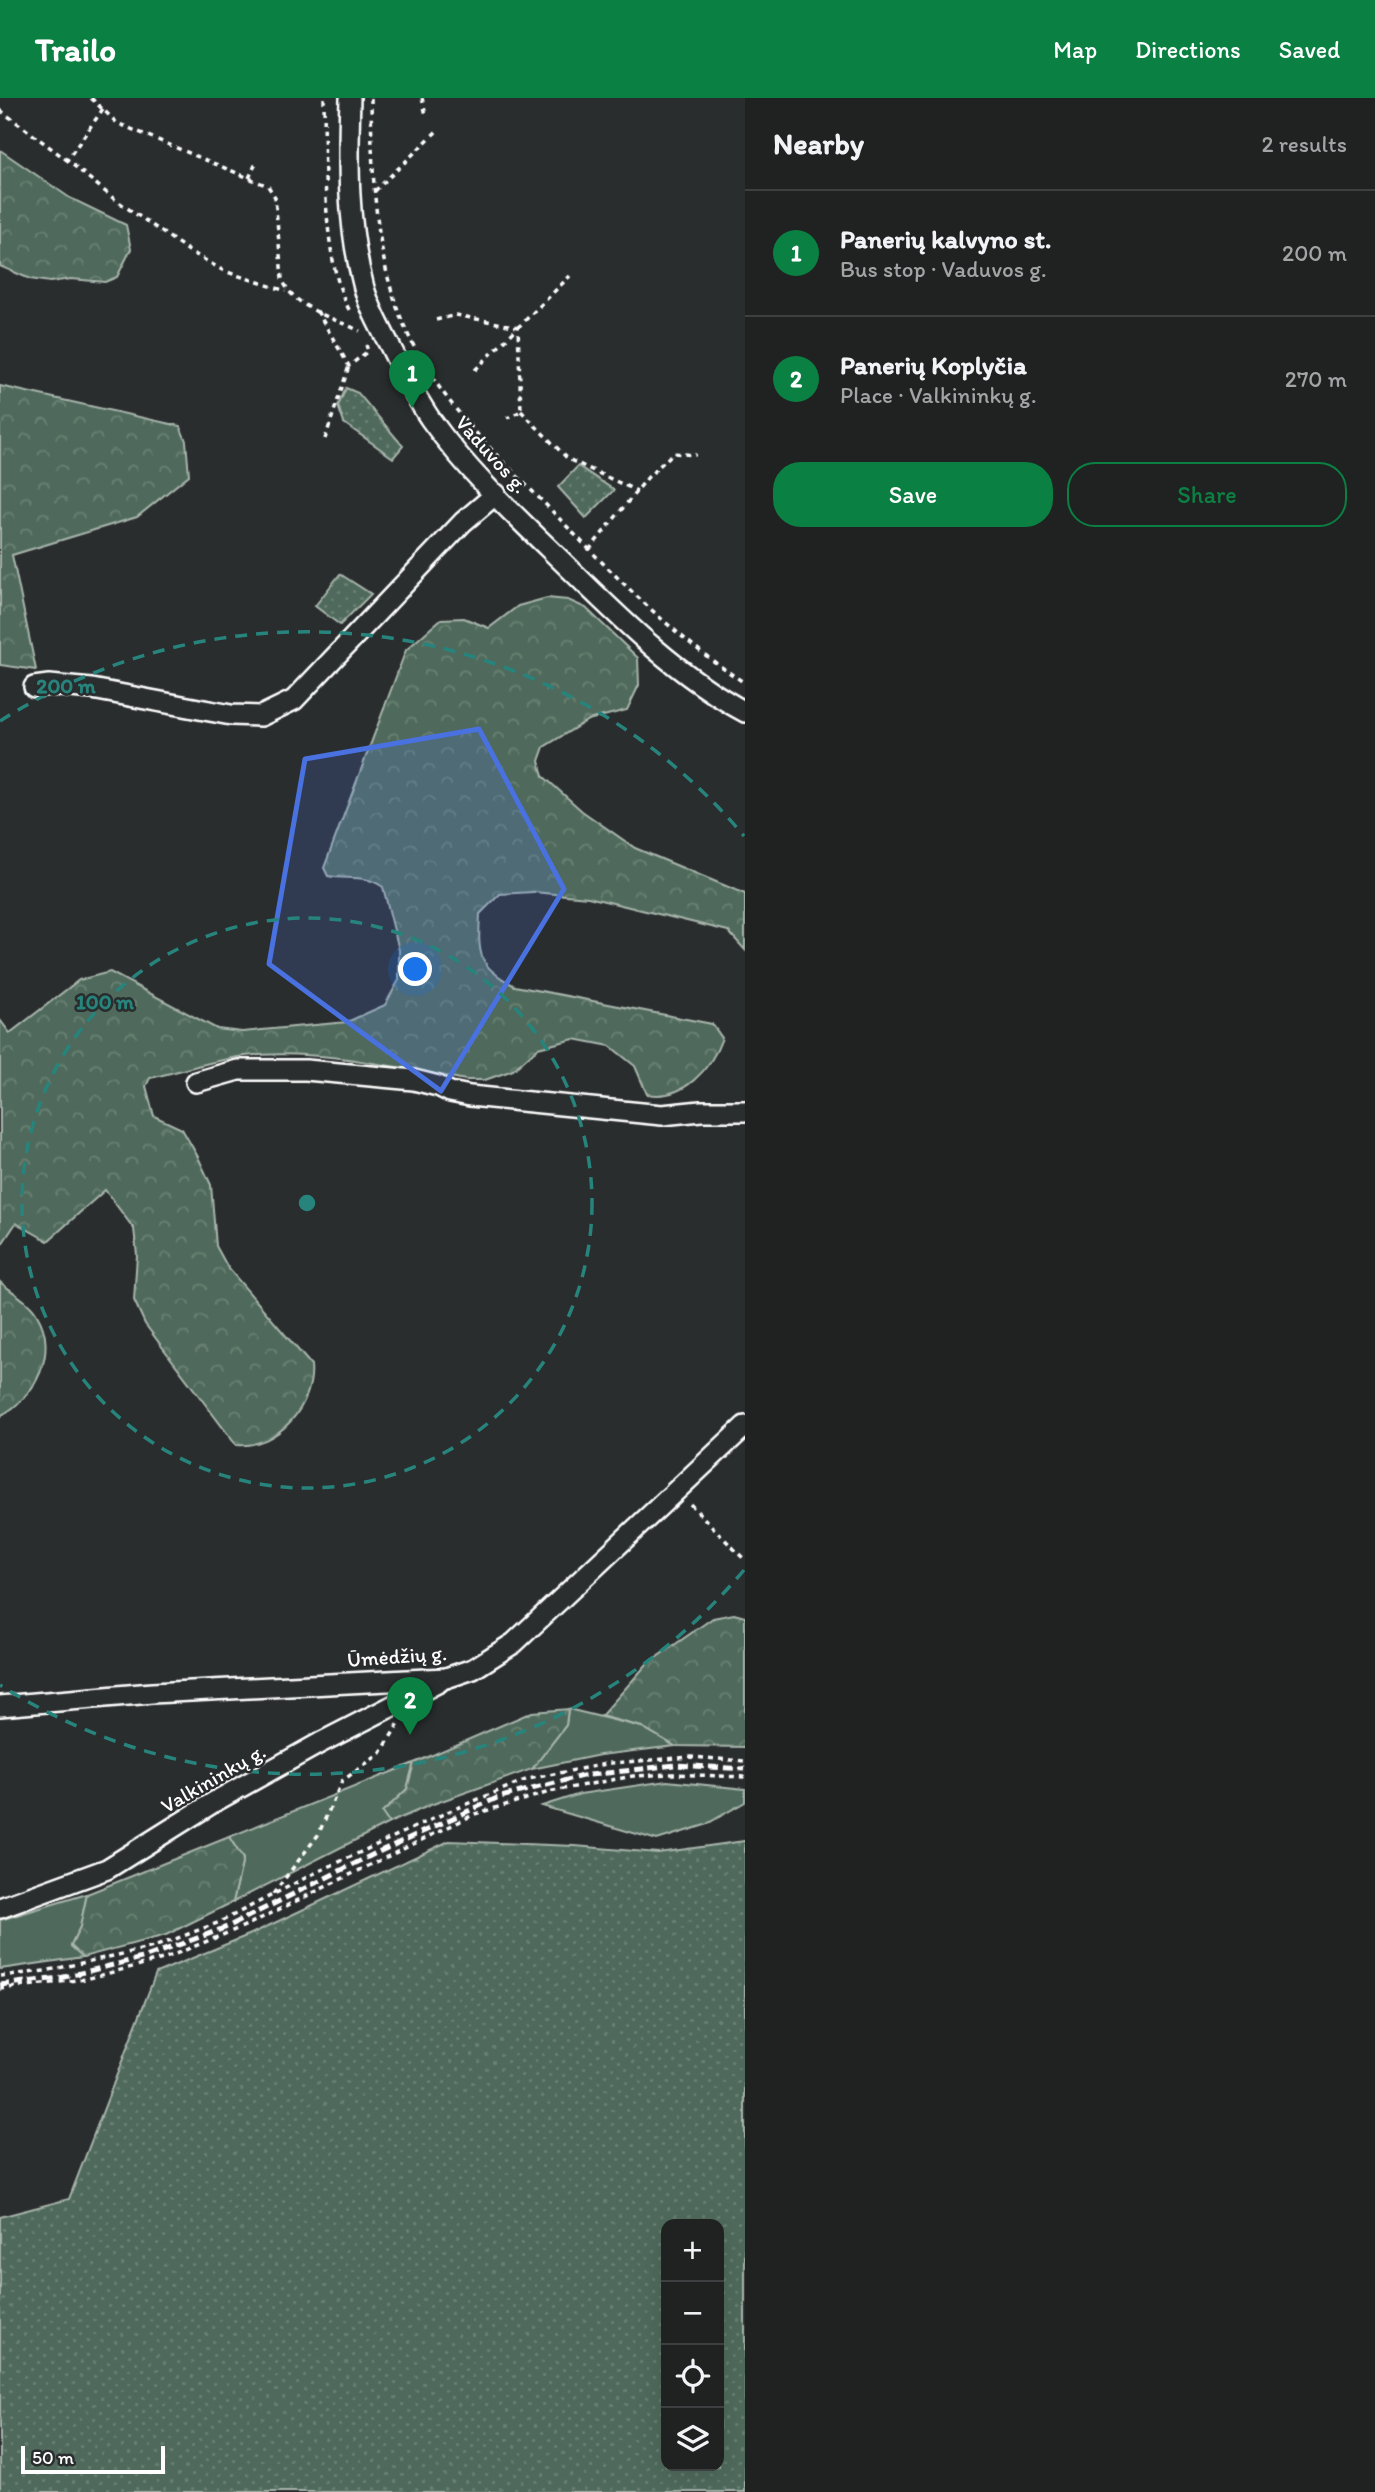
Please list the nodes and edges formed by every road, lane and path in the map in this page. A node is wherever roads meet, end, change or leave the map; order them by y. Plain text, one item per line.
1 (91, 98) edge
2 (350, 98) edge
3 (371, 98) edge
4 (422, 98) edge
5 (103, 109) junction
6 (0, 110) edge
7 (426, 115) dead end
8 (438, 130) dead end
9 (67, 160) junction
10 (256, 163) dead end
11 (249, 178) junction
12 (375, 191) junction
13 (570, 276) dead end
14 (288, 291) junction
15 (317, 310) junction
16 (436, 320) dead end
17 (518, 327) junction
18 (349, 366) junction
19 (474, 370) dead end
20 (521, 411) junction
21 (507, 418) dead end
22 (325, 439) dead end
23 (696, 455) dead end
24 (637, 491) junction
25 (496, 494) junction
26 (589, 550) junction
27 (745, 683) edge
28 (34, 687) dead end
29 (745, 712) edge
30 (196, 1082) dead end
31 (745, 1111) edge
32 (745, 1426) edge
33 (677, 1490) junction
34 (745, 1560) edge
35 (446, 1678) junction
36 (417, 1693) junction
37 (0, 1706) edge
38 (745, 1761) edge
39 (745, 1777) edge
40 (271, 1896) junction
41 (0, 1908) edge
42 (0, 1976) edge
43 (0, 1989) edge

1 - 5 path
2 - 25 street, Vaduvos g.
3 - 12 path
4 - 7 path
5 - 9 path
5 - 11 path
6 - 9 path
8 - 12 path
9 - 14 path
10 - 11 path
11 - 14 path
12 - 26 path
13 - 17 path
14 - 15 path
15 - 18 path
15 - 18 path
16 - 17 path
17 - 19 path
17 - 20 path
18 - 22 path
20 - 21 path
20 - 24 path
23 - 24 path
24 - 26 path
25 - 28 street
25 - 29 street, Vaduvos g.
26 - 27 path
30 - 31 street
32 - 33 street, Ūmėdžių g.
33 - 34 path
33 - 35 street, Ūmėdžių g.
35 - 36 street, Valkininkų g.
35 - 37 street, Ūmėdžių g.
36 - 40 path
36 - 41 street, Valkininkų g.
38 - 40 path
39 - 43 path
40 - 42 path

